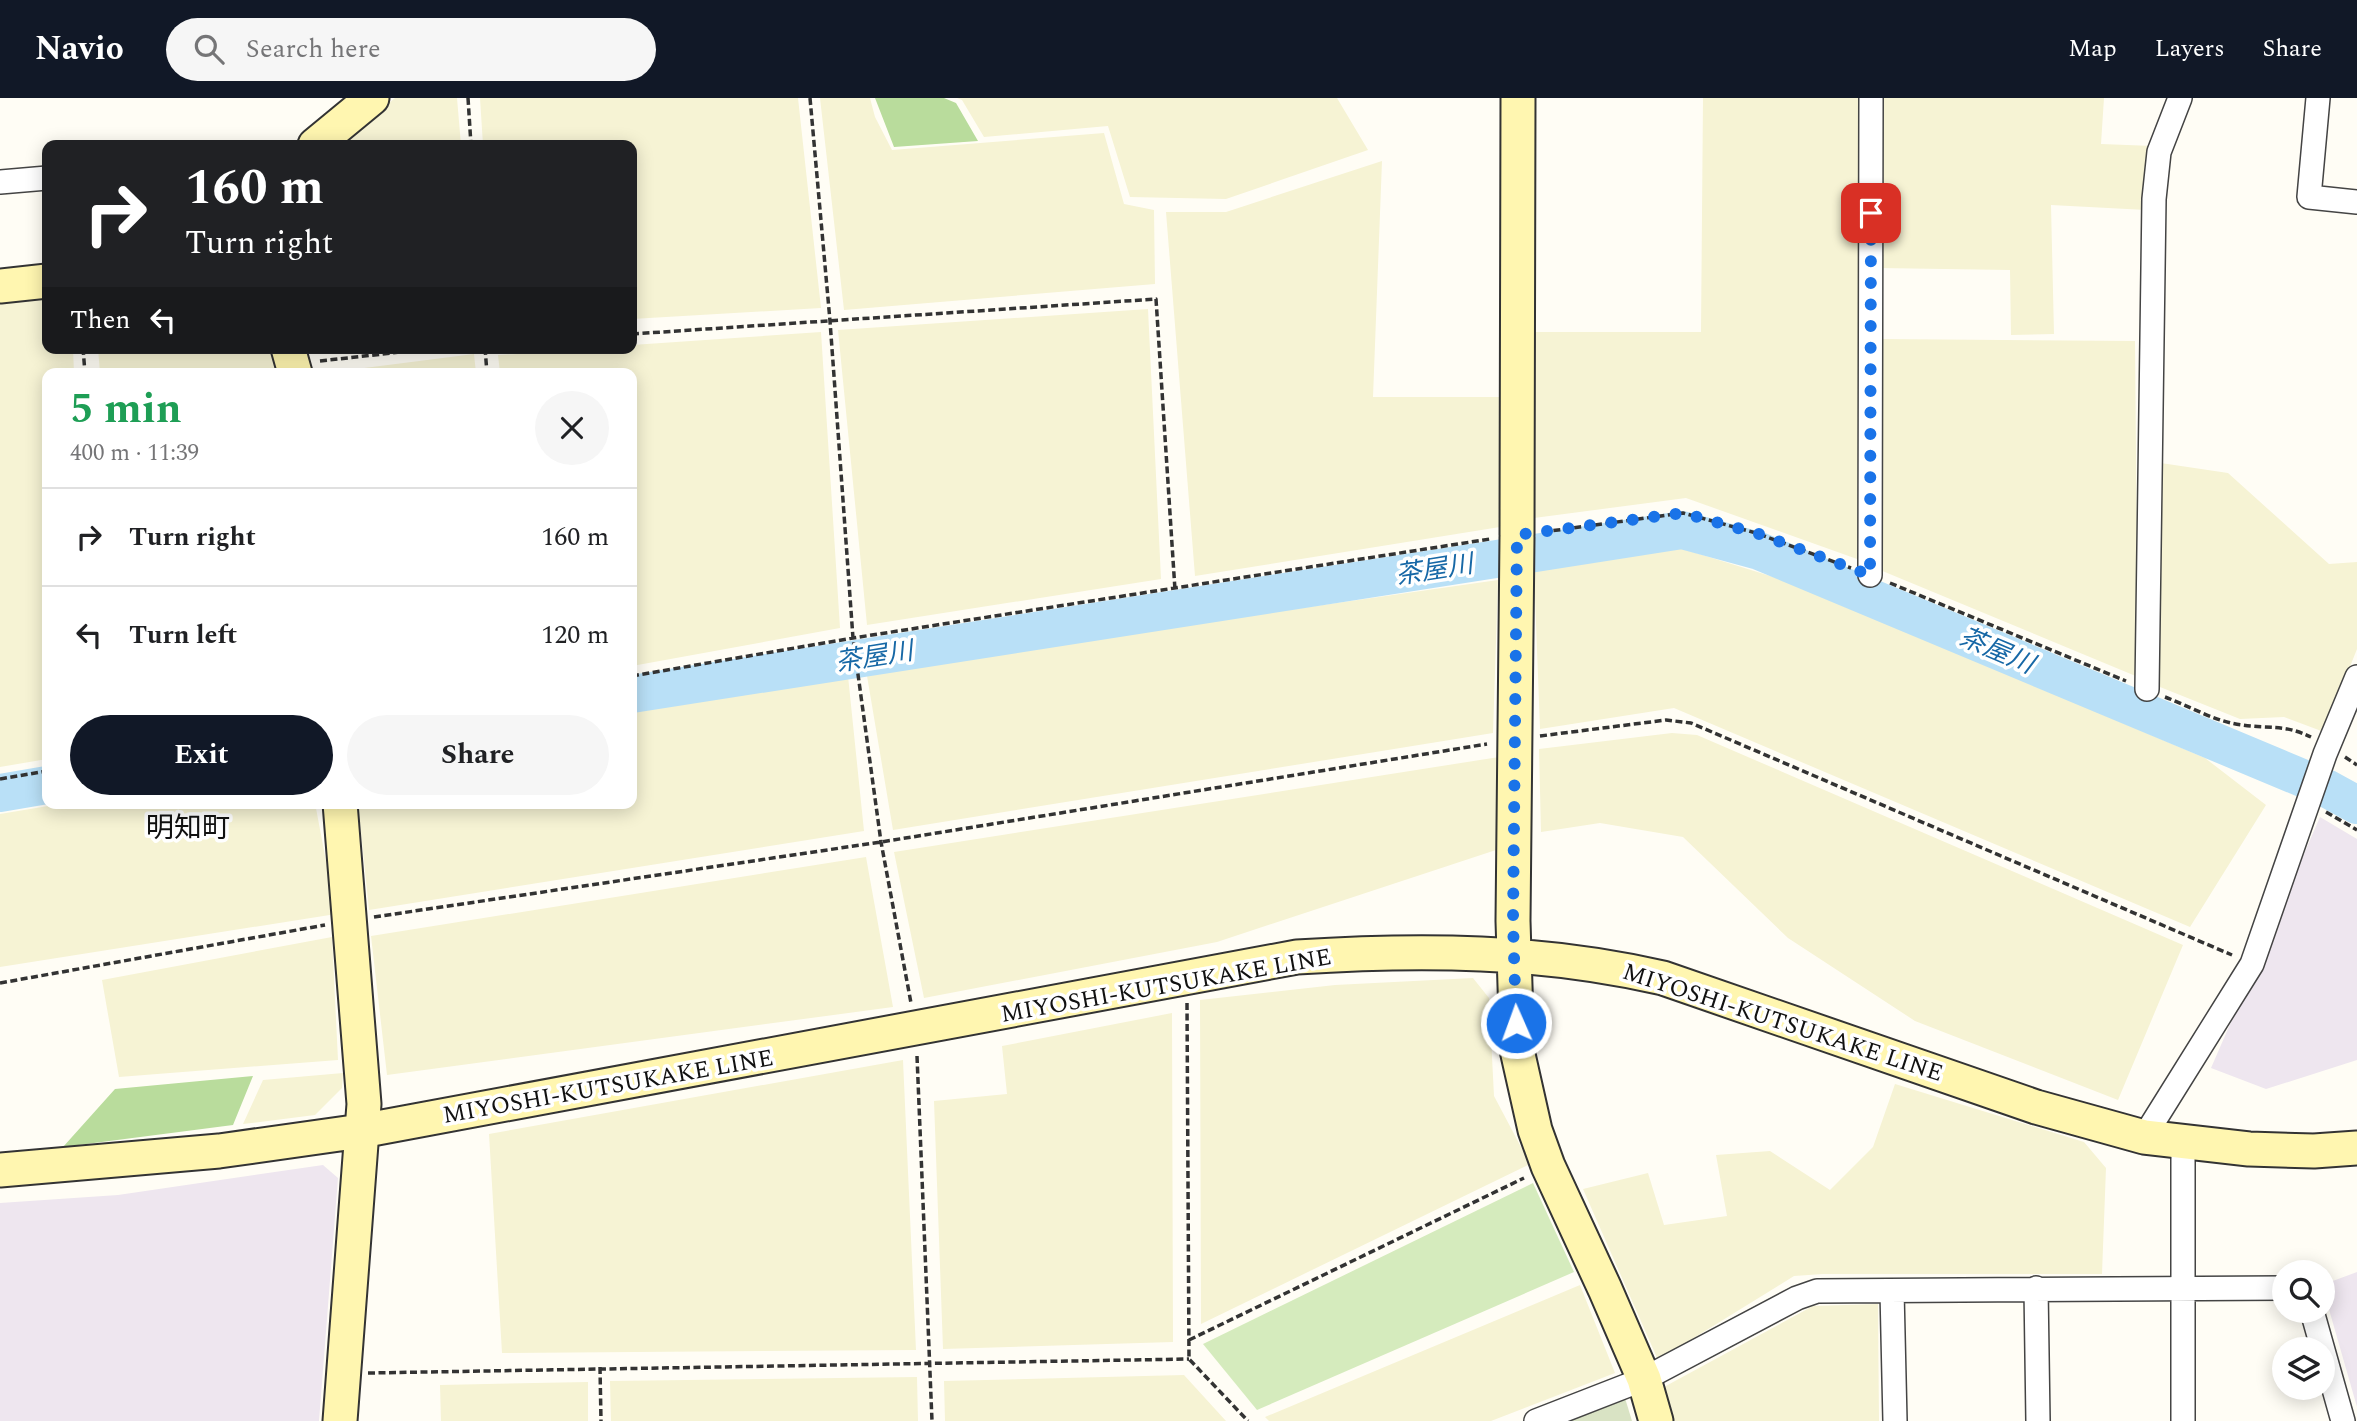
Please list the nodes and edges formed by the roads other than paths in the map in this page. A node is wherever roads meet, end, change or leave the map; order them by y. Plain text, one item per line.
1 (372, 98) edge
2 (1518, 98) edge
3 (1871, 98) edge
4 (2180, 98) edge
5 (2318, 98) edge
6 (321, 140) edge
7 (42, 178) edge
8 (0, 182) edge
9 (2357, 202) edge
10 (42, 282) edge
11 (0, 286) edge
12 (1870, 575) road end
13 (2357, 677) edge
14 (2147, 690) road end
15 (341, 809) edge
16 (1514, 954) junction
17 (361, 1132) junction
18 (2144, 1137) junction
19 (2183, 1142) junction
20 (2357, 1148) edge
21 (0, 1170) edge
22 (2182, 1286) junction
23 (2036, 1288) junction
24 (2272, 1288) edge
25 (1892, 1291) junction
26 (2315, 1323) edge
27 (1644, 1379) junction
28 (340, 1421) edge
29 (1536, 1421) edge
30 (1656, 1421) edge
31 (1895, 1421) edge
32 (2038, 1421) edge
33 (2183, 1421) edge
34 (2343, 1421) edge

1 - 6 main road
2 - 16 main road
3 - 12 street
4 - 14 street
5 - 9 street
7 - 8 street
10 - 11 main road
13 - 18 street
15 - 17 main road
16 - 17 main road, MIYOSHI-KUTSUKAKE LINE
16 - 18 main road, MIYOSHI-KUTSUKAKE LINE
16 - 27 main road
17 - 21 main road, MIYOSHI-KUTSUKAKE LINE
17 - 28 main road
18 - 19 main road, MIYOSHI-KUTSUKAKE LINE
19 - 20 main road, MIYOSHI-KUTSUKAKE LINE
19 - 22 street
22 - 23 street
22 - 24 street
22 - 33 street
23 - 25 street
23 - 32 street
25 - 27 street
25 - 31 street
26 - 34 street
27 - 29 street
27 - 30 main road

